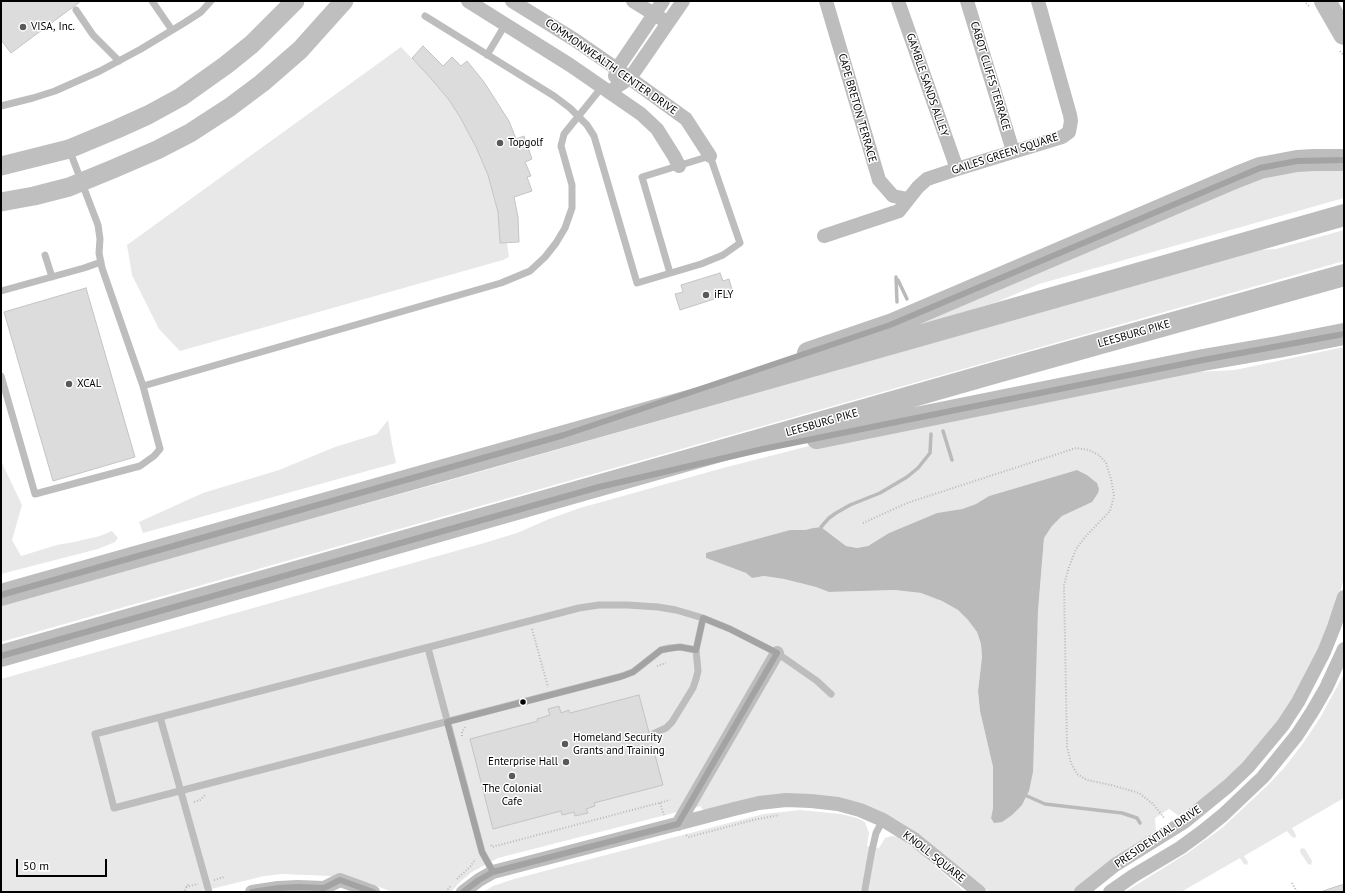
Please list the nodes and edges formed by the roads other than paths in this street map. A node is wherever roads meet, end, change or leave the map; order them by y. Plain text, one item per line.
1 (152, 1) edge
2 (211, 1) edge
3 (295, 1) edge
4 (344, 1) edge
5 (468, 1) edge
6 (633, 1) edge
7 (663, 1) edge
8 (683, 1) edge
9 (826, 1) edge
10 (898, 1) edge
11 (968, 1) edge
12 (1038, 1) edge
13 (1324, 1) edge
14 (515, 3) edge
15 (76, 10) dead end
16 (654, 14) junction
17 (425, 16) dead end
18 (668, 23) junction
19 (506, 25) junction
20 (172, 30) junction
21 (1344, 34) edge
22 (487, 55) junction
23 (119, 61) junction
24 (618, 69) junction
25 (630, 78) junction
26 (606, 89) junction
27 (1, 106) edge
28 (578, 116) junction
29 (69, 149) junction
30 (1344, 151) edge
31 (1014, 152) junction
32 (710, 156) junction
33 (1334, 160) edge
34 (1, 166) edge
35 (679, 166) junction
36 (957, 169) junction
37 (81, 182) junction
38 (908, 199) junction
39 (1, 202) edge
40 (1344, 215) edge
41 (824, 236) dead end
42 (45, 255) dead end
43 (101, 262) junction
44 (670, 273) junction
45 (1344, 275) edge
46 (52, 277) junction
47 (1, 291) edge
48 (1344, 334) edge
49 (1, 376) edge
50 (142, 386) junction
51 (564, 436) junction
52 (599, 487) junction
53 (1, 595) edge
54 (1344, 597) edge
55 (703, 618) junction
56 (428, 648) junction
57 (1344, 649) edge
58 (696, 650) junction
59 (777, 653) junction
60 (1, 656) edge
61 (831, 694) dead end
62 (160, 717) junction
63 (447, 722) junction
64 (653, 734) dead end
65 (181, 791) junction
66 (883, 820) junction
67 (676, 824) junction
68 (493, 872) junction
69 (326, 890) edge
70 (865, 890) dead end
71 (209, 892) edge
72 (252, 892) edge
73 (373, 892) edge
74 (463, 892) edge
75 (979, 892) edge
76 (1081, 892) edge
77 (1110, 892) edge

1 - 20 lane
2 - 20 lane
3 - 29 main road
4 - 37 main road
5 - 19 street, COMMONWEALTH CENTER DRIVE
6 - 16 street
7 - 16 street
8 - 18 street
9 - 38 street, CAPE BRETON TERRACE
10 - 36 street, GAMBLE SANDS ALLEY
11 - 31 street, CABOT CLIFFS TERRACE
12 - 31 street, GAILES GREEN SQUARE
13 - 21 highway
14 - 19 street, COMMONWEALTH CENTER DRIVE
14 - 24 street, COMMONWEALTH CENTER DRIVE
15 - 23 lane
16 - 18 street
16 - 24 street
17 - 22 lane
18 - 25 street
19 - 22 lane
19 - 26 street, COMMONWEALTH CENTER DRIVE
20 - 23 lane
22 - 28 lane
23 - 27 lane
24 - 25 street, COMMONWEALTH CENTER DRIVE
24 - 26 street
25 - 26 street
25 - 32 street, COMMONWEALTH CENTER DRIVE
26 - 28 lane
26 - 35 street, COMMONWEALTH CENTER DRIVE
28 - 44 lane
28 - 50 lane
29 - 34 main road
29 - 37 lane
30 - 33 highway
31 - 36 street, GAILES GREEN SQUARE
32 - 35 lane
32 - 44 lane
33 - 51 highway
35 - 44 lane
36 - 38 street, GAILES GREEN SQUARE
37 - 39 main road
37 - 43 lane
38 - 41 street, GAILES GREEN SQUARE
40 - 51 highway
42 - 46 lane
43 - 46 lane
43 - 50 lane
45 - 52 highway, LEESBURG PIKE
46 - 47 lane
48 - 52 highway
49 - 50 lane
51 - 53 highway
52 - 60 highway, LEESBURG PIKE
54 - 76 street, PRESIDENTIAL DRIVE
55 - 56 lane
55 - 58 lane
55 - 59 lane
56 - 62 lane
56 - 63 lane
57 - 77 street, PRESIDENTIAL DRIVE
58 - 63 lane
58 - 64 lane
59 - 61 lane
59 - 67 street
62 - 65 lane
62 - 65 lane
63 - 65 lane
63 - 68 lane
65 - 71 lane
66 - 67 street, KNOLL SQUARE
66 - 70 lane
66 - 75 street, KNOLL SQUARE
67 - 68 street, KNOLL SQUARE
68 - 74 street, KNOLL SQUARE
69 - 72 street
69 - 73 street

